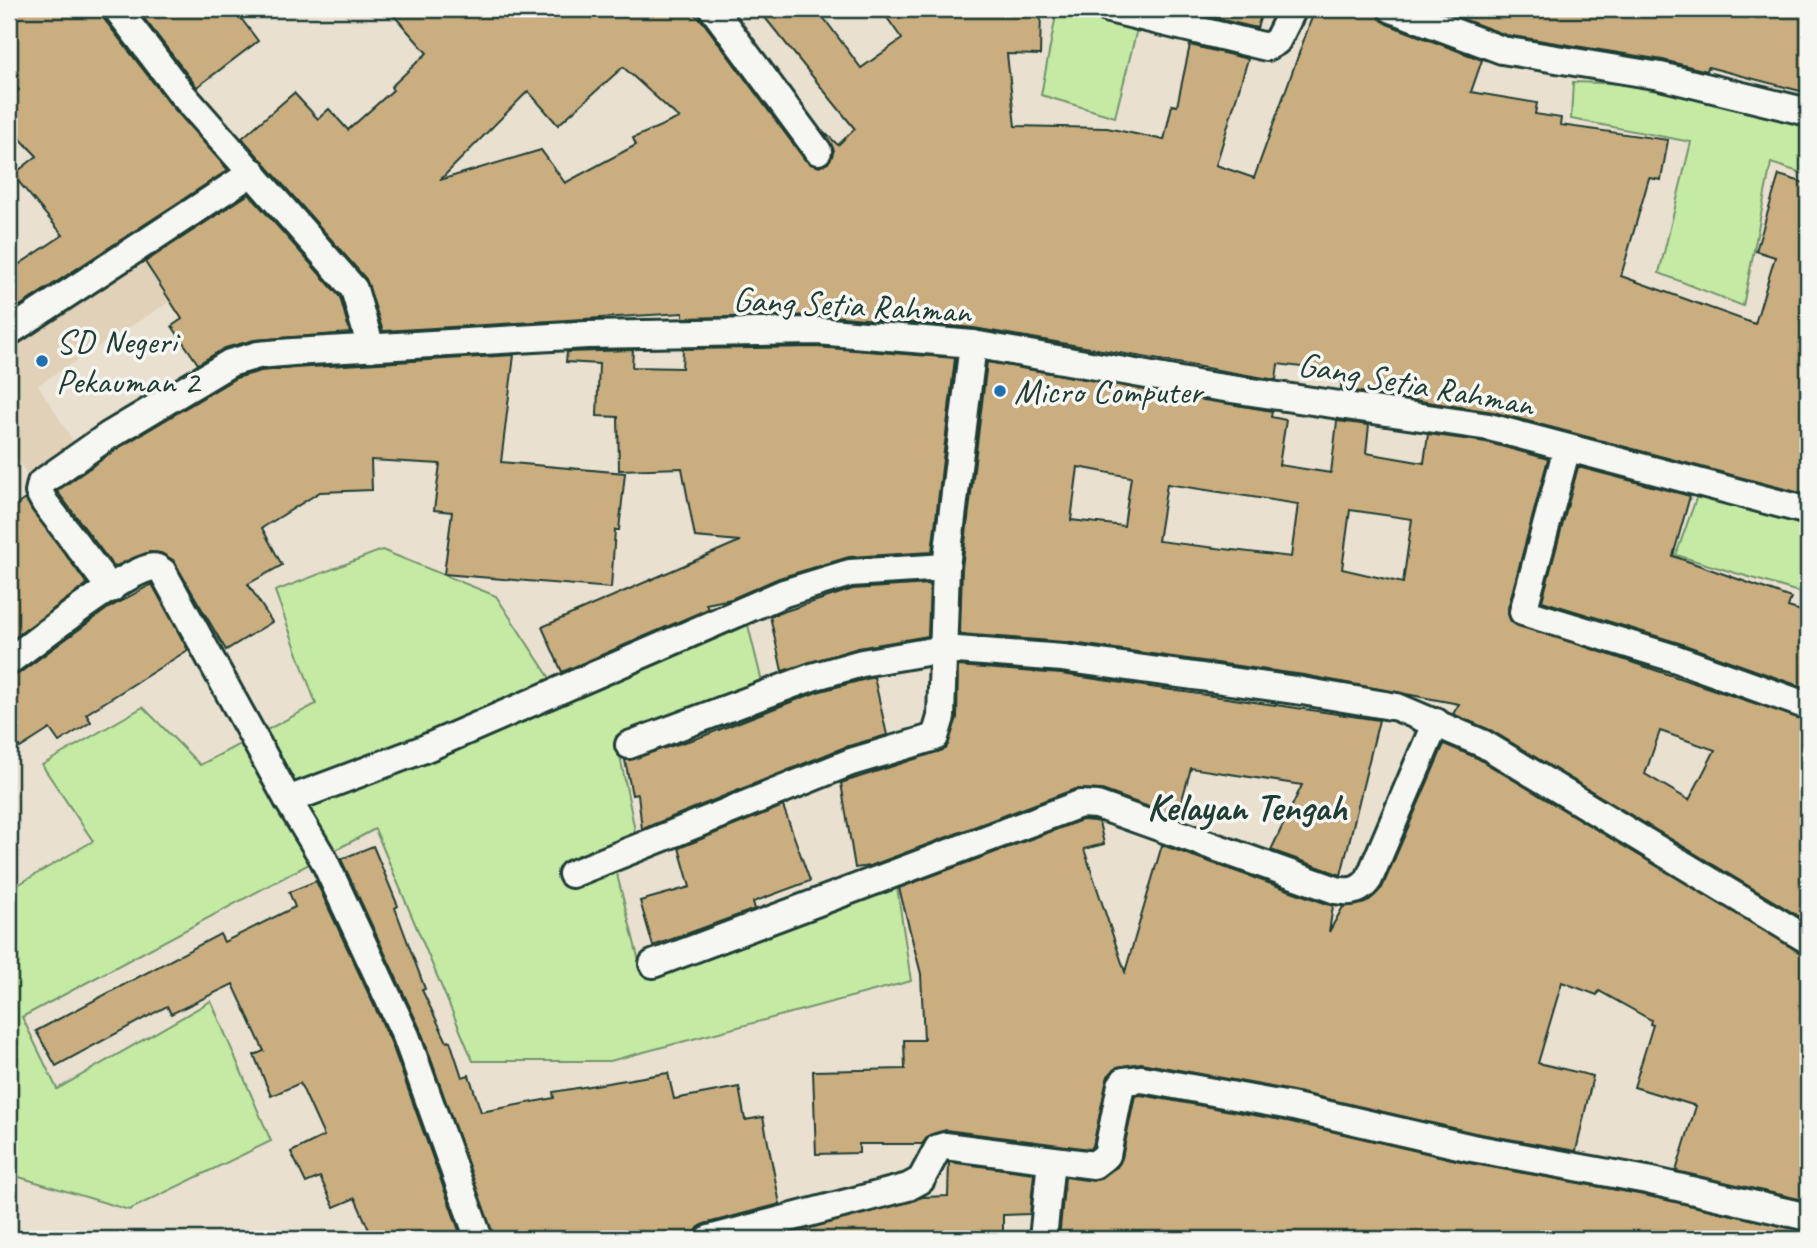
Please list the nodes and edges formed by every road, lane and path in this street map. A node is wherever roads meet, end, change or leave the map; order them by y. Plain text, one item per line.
1 (117, 9) edge
2 (713, 9) edge
3 (1109, 9) edge
4 (1293, 9) edge
5 (1392, 9) edge
6 (1808, 112) edge
7 (818, 151) dead end
8 (253, 172) junction
9 (9, 332) edge
10 (973, 344) junction
11 (371, 348) junction
12 (1567, 448) junction
13 (1808, 511) edge
14 (946, 567) junction
15 (111, 589) junction
16 (944, 649) junction
17 (9, 661) edge
18 (1808, 706) edge
19 (1436, 722) junction
20 (629, 746) dead end
21 (288, 800) junction
22 (572, 874) dead end
23 (1808, 940) edge
24 (653, 964) dead end
25 (1051, 1160) junction
26 (1808, 1217) edge
27 (479, 1239) edge
28 (709, 1239) edge
29 (1043, 1239) edge

1 - 8 street
2 - 7 street
3 - 4 street
5 - 6 street
8 - 9 street
8 - 11 street
10 - 11 street, Gang Setia Rahman
10 - 12 street, Gang Setia Rahman
10 - 14 street
11 - 15 street, Gang Setia Rahman
12 - 13 street, Gang Setia Rahman
12 - 18 street
14 - 16 street
14 - 21 street
15 - 17 street
15 - 21 street
16 - 19 street
16 - 20 street
16 - 22 street
19 - 23 street
19 - 24 street
21 - 27 street
25 - 26 street
25 - 28 street
25 - 29 street

